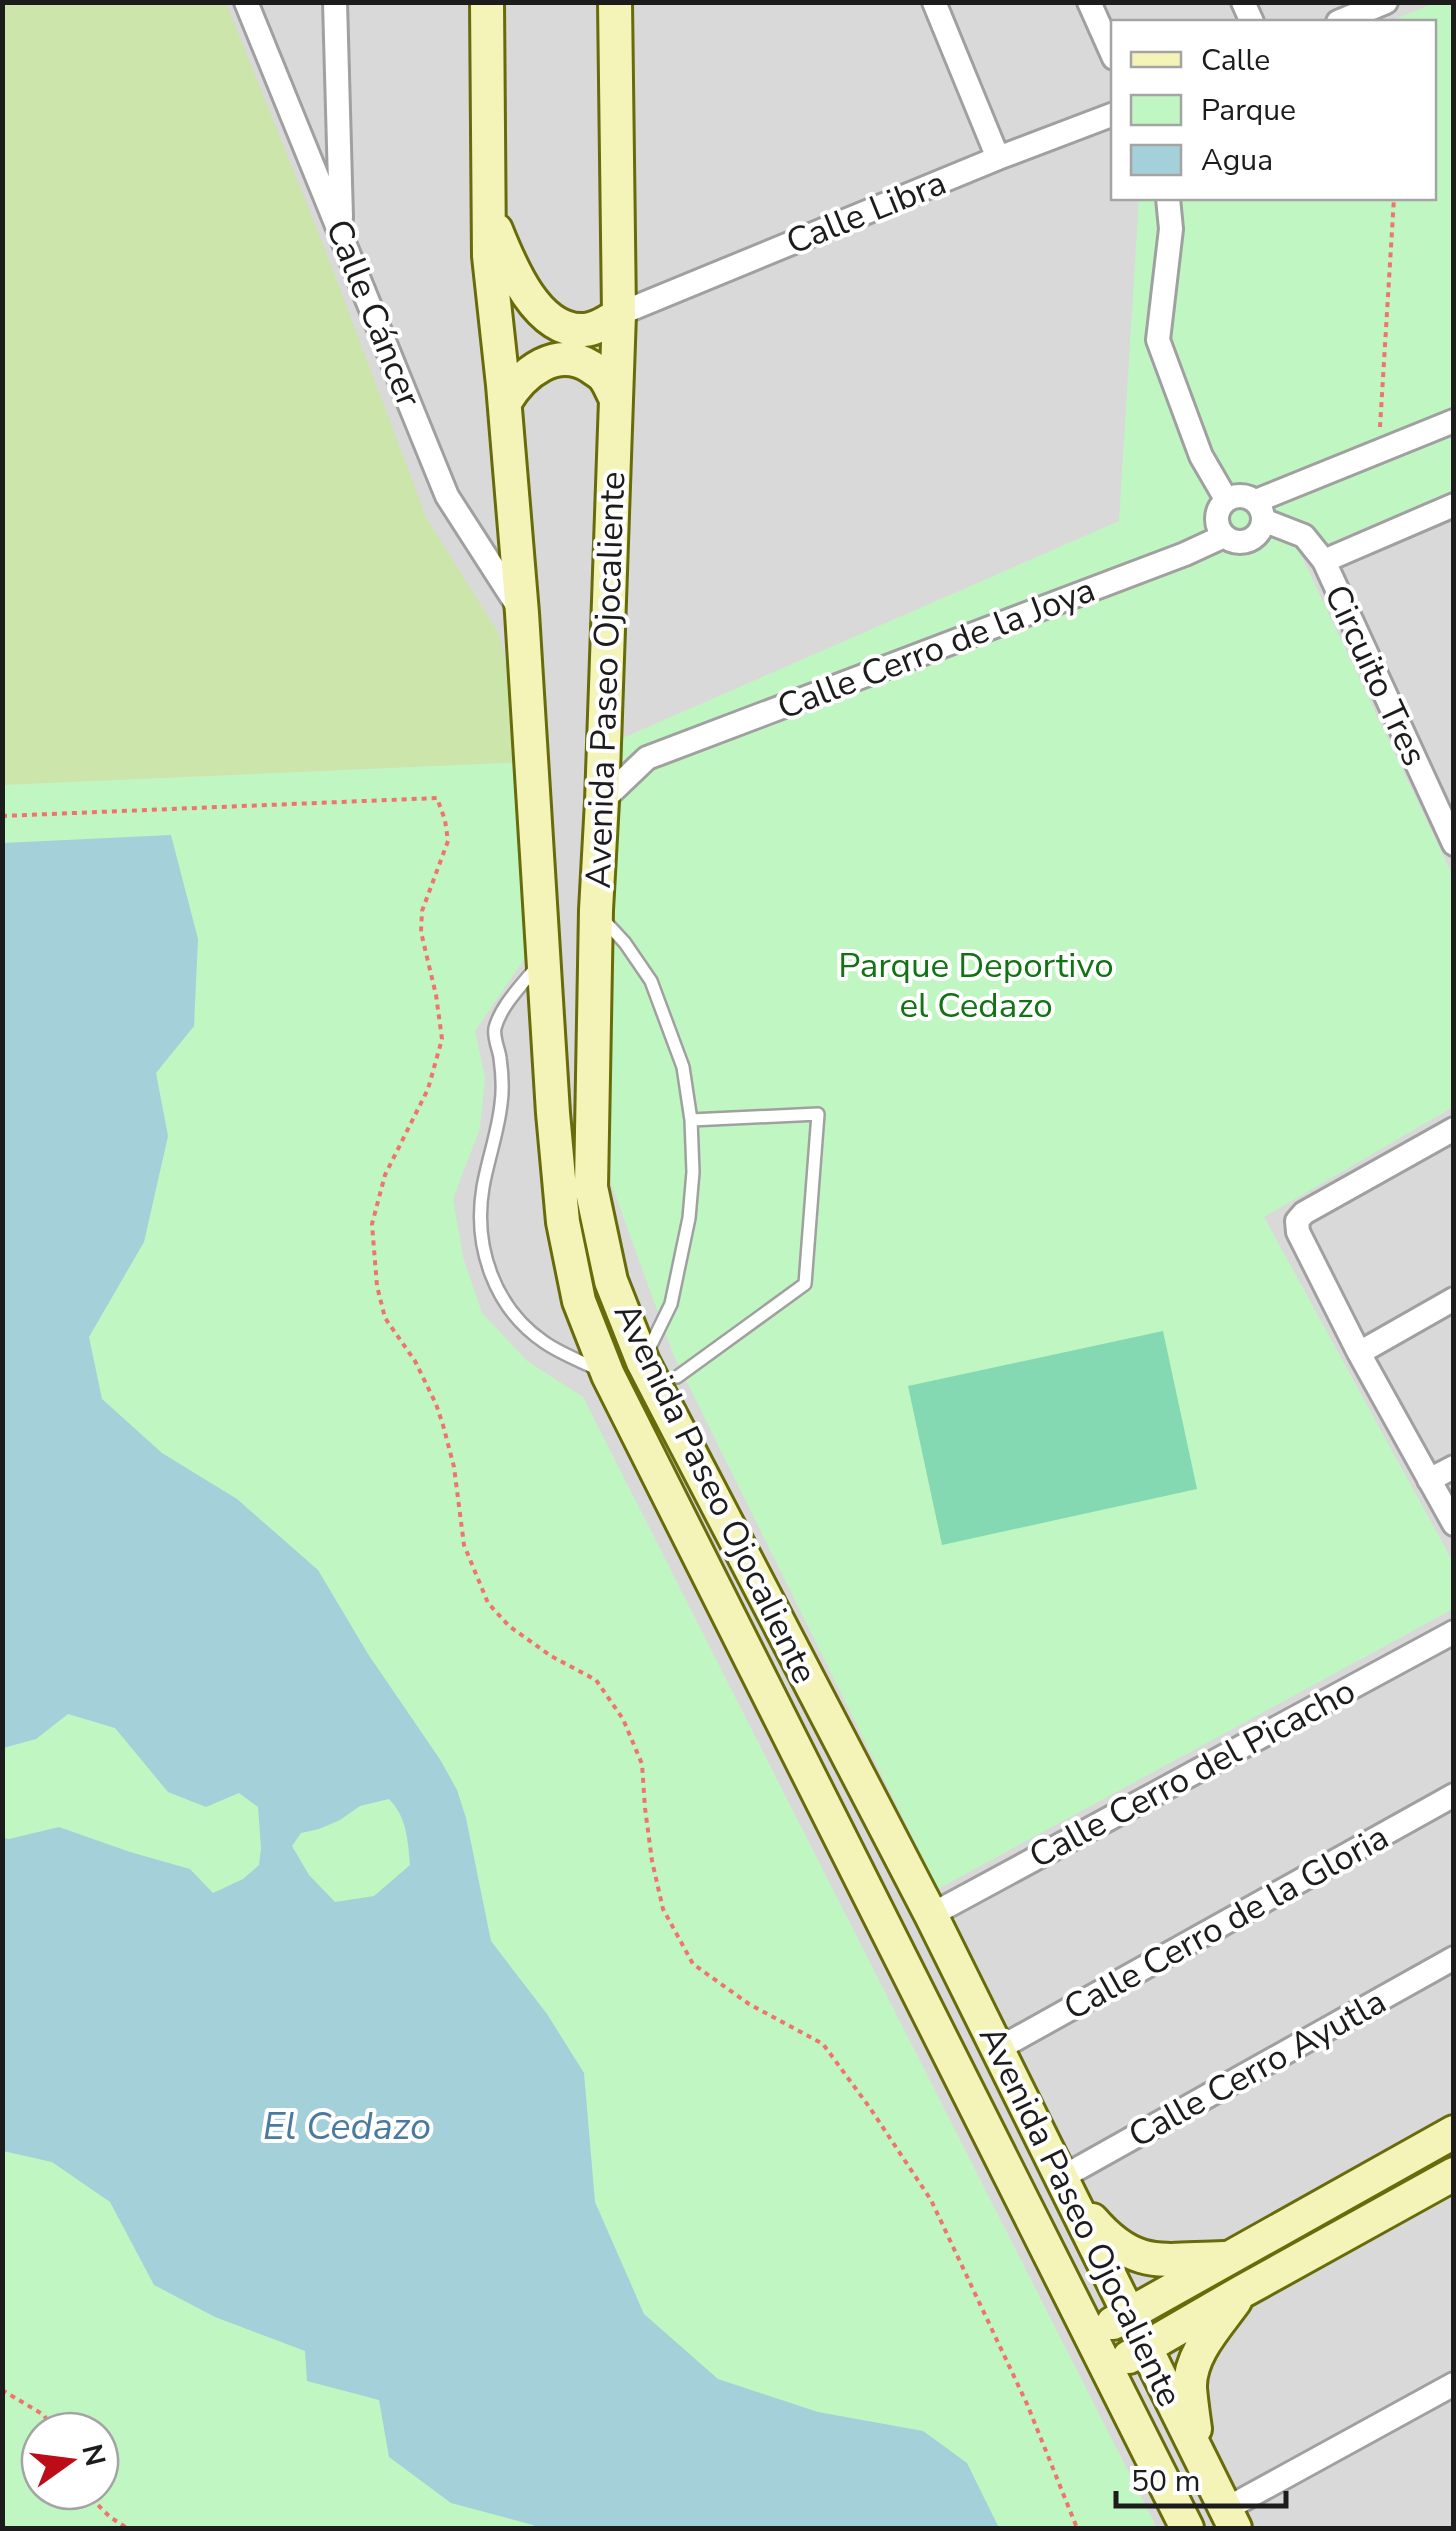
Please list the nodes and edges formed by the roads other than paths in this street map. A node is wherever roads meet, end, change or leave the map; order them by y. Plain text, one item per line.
1 (246, 2) edge
2 (335, 2) edge
3 (487, 2) edge
4 (615, 2) edge
5 (934, 2) edge
6 (1089, 2) edge
7 (1386, 2) edge
8 (1343, 20) edge
9 (1111, 51) edge
10 (1111, 115) edge
11 (998, 158) junction
12 (1168, 200) edge
13 (489, 211) junction
14 (342, 232) junction
15 (619, 314) junction
16 (616, 398) junction
17 (505, 402) junction
18 (1454, 421) edge
19 (1226, 499) junction
20 (1452, 510) edge
21 (1260, 511) junction
22 (1224, 536) junction
23 (1324, 561) junction
24 (522, 613) junction
25 (603, 740) junction
26 (647, 758) junction
27 (602, 801) junction
28 (1454, 844) edge
29 (596, 910) junction
30 (544, 958) junction
31 (691, 1120) junction
32 (1454, 1129) edge
33 (1454, 1298) edge
34 (1359, 1353) junction
35 (643, 1362) junction
36 (608, 1375) junction
37 (678, 1377) dead end
38 (1454, 1467) edge
39 (1429, 1480) junction
40 (1454, 1524) edge
41 (1454, 1632) edge
42 (1454, 1794) edge
43 (931, 1915) junction
44 (1454, 1958) edge
45 (998, 2049) junction
46 (1454, 2132) edge
47 (1454, 2174) edge
48 (1065, 2185) junction
49 (1229, 2258) junction
50 (1243, 2291) junction
51 (1129, 2313) junction
52 (1090, 2336) junction
53 (1146, 2348) junction
54 (1107, 2369) junction
55 (1454, 2384) edge
56 (1198, 2453) junction
57 (1230, 2519) edge
58 (1188, 2528) edge

1 - 14 street, Calle Cáncer
2 - 14 street
3 - 13 main road, Avenida Paseo Ojocaliente
4 - 15 main road, Avenida Paseo Ojocaliente
5 - 11 street
6 - 9 street
7 - 8 street
10 - 11 street, Calle Libra
11 - 15 street, Calle Libra
12 - 19 street
13 - 15 main road
13 - 17 main road, Avenida Paseo Ojocaliente
14 - 24 street, Calle Cáncer
15 - 16 main road, Avenida Paseo Ojocaliente
16 - 17 main road
16 - 25 main road, Avenida Paseo Ojocaliente
17 - 24 main road, Avenida Paseo Ojocaliente
18 - 21 street
19 - 21 street
19 - 22 street
20 - 23 street
21 - 22 street
21 - 23 street
22 - 26 street, Calle Cerro de la Joya
23 - 28 street, Circuito Tres
24 - 30 main road, Avenida Paseo Ojocaliente
25 - 26 street
25 - 27 main road, Avenida Paseo Ojocaliente
26 - 27 street
27 - 29 main road, Avenida Paseo Ojocaliente
29 - 31 lane
29 - 35 main road, Avenida Paseo Ojocaliente
30 - 36 main road, Avenida Paseo Ojocaliente
30 - 36 lane
31 - 35 lane
31 - 37 lane
32 - 34 street
33 - 34 street
34 - 39 street
35 - 43 main road, Avenida Paseo Ojocaliente
36 - 52 main road, Avenida Paseo Ojocaliente
38 - 39 street
39 - 40 street
41 - 43 street, Calle Cerro del Picacho
42 - 45 street, Calle Cerro de la Gloria
43 - 45 main road, Avenida Paseo Ojocaliente
44 - 48 street, Calle Cerro Ayutla
45 - 48 main road, Avenida Paseo Ojocaliente
46 - 49 main road
47 - 50 main road
48 - 49 main road
48 - 51 main road, Avenida Paseo Ojocaliente
49 - 51 main road
50 - 53 main road
50 - 56 main road
51 - 52 main road
51 - 53 main road, Avenida Paseo Ojocaliente
52 - 54 main road, Avenida Paseo Ojocaliente
53 - 54 main road
53 - 56 main road, Avenida Paseo Ojocaliente
54 - 58 main road, Avenida Paseo Ojocaliente
55 - 57 street
56 - 57 main road, Avenida Paseo Ojocaliente

